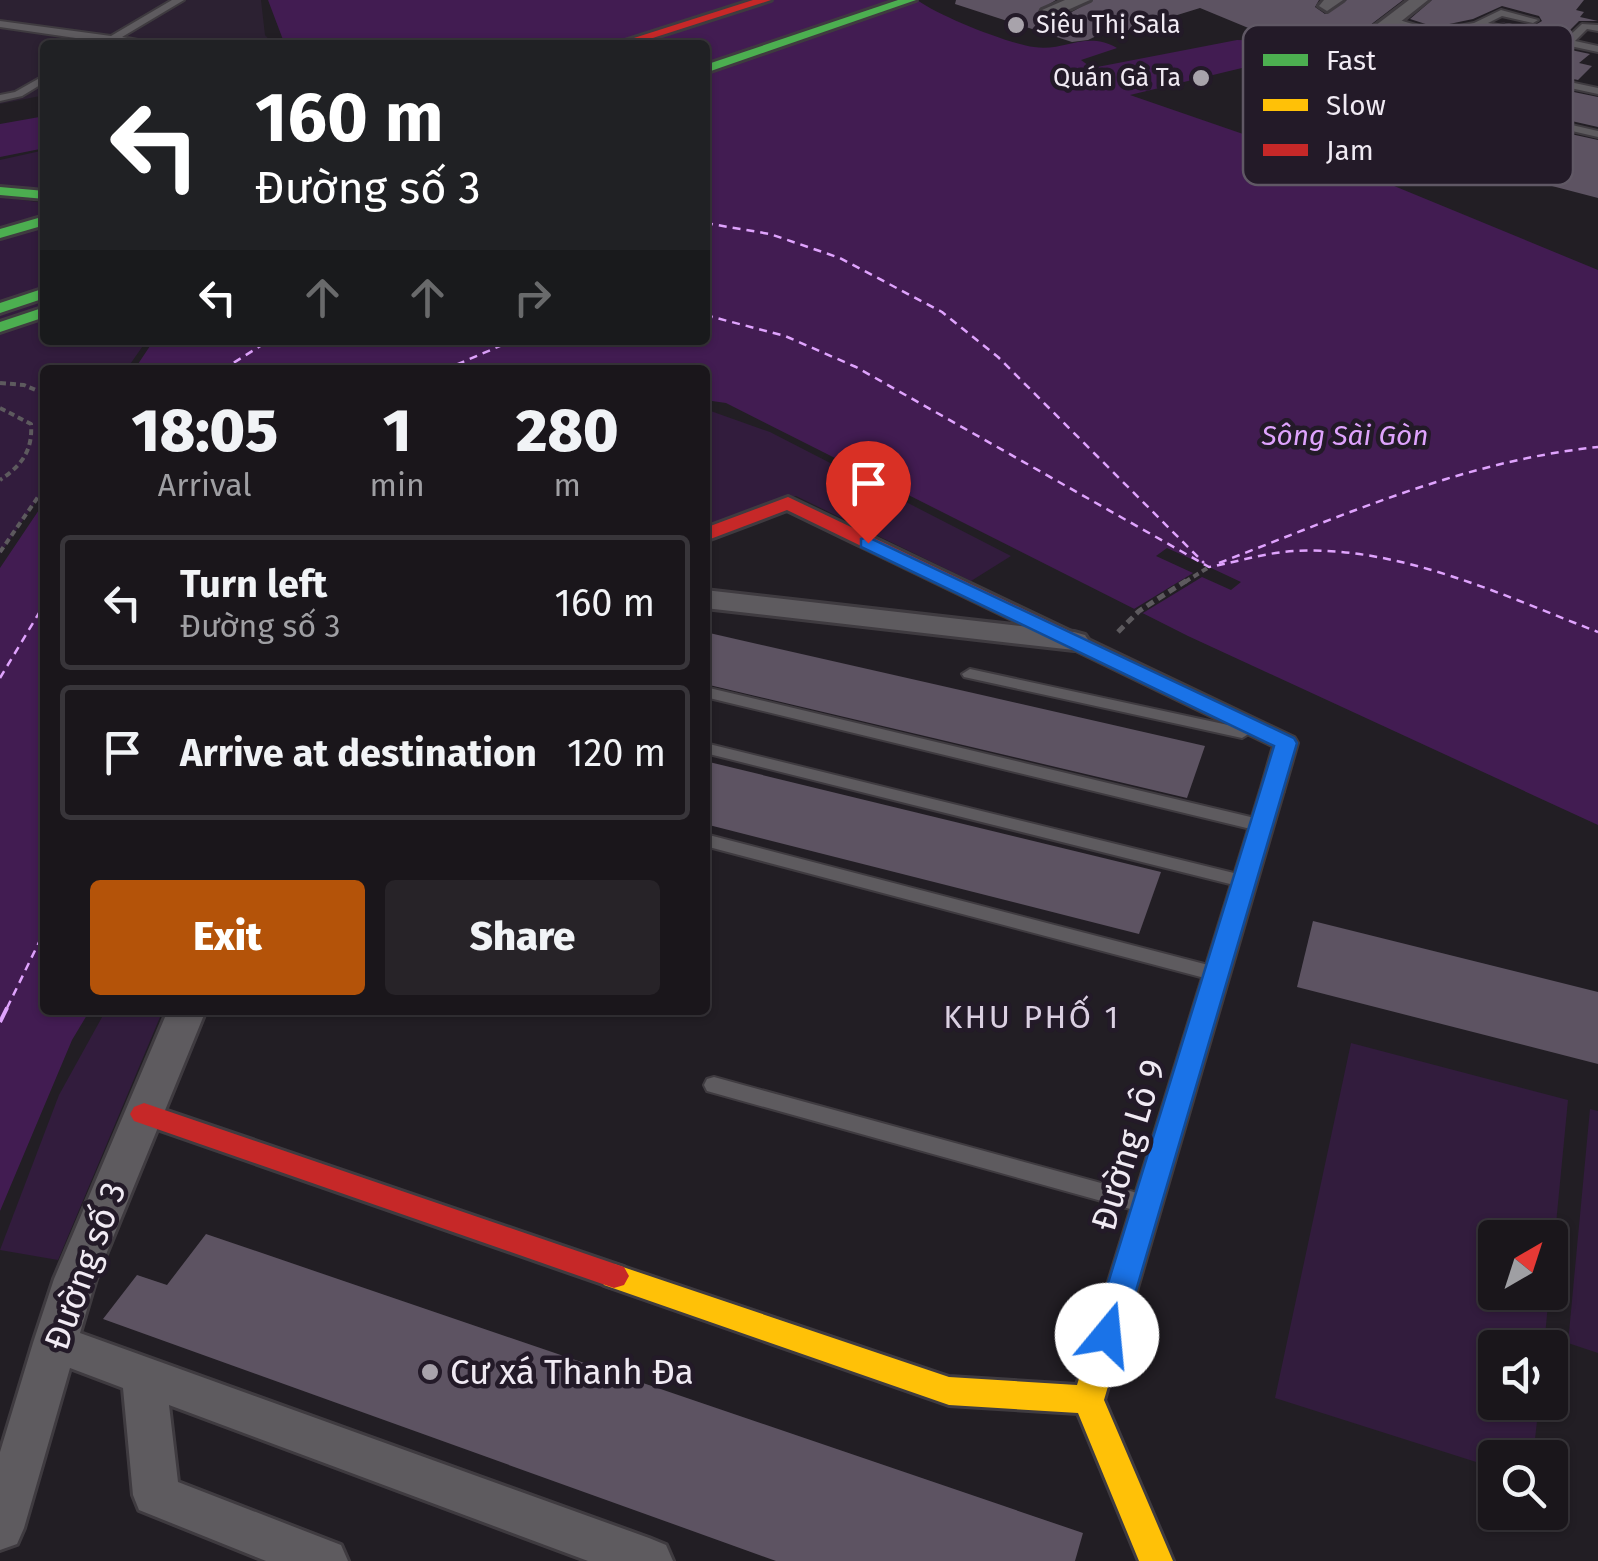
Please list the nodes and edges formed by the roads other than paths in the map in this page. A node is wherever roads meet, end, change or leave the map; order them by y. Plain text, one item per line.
1 (168, 0) edge
2 (178, 0) edge
3 (765, 0) edge
4 (891, 0) edge
5 (910, 0) edge
6 (1082, 0) edge
7 (1420, 0) edge
8 (1534, 20) dead end
9 (1393, 21) junction
10 (0, 24) edge
11 (1478, 24) junction
12 (1388, 25) edge
13 (1406, 25) edge
14 (1474, 25) edge
15 (1483, 25) edge
16 (1070, 26) dead end
17 (1598, 28) edge
18 (1573, 38) edge
19 (94, 40) edge
20 (109, 40) edge
21 (634, 40) edge
22 (1573, 44) edge
23 (1598, 49) edge
24 (710, 64) edge
25 (710, 64) edge
26 (40, 81) edge
27 (1573, 86) edge
28 (1598, 91) edge
29 (0, 98) edge
30 (1573, 128) edge
31 (1598, 134) edge
32 (0, 191) edge
33 (40, 195) edge
34 (40, 222) edge
35 (0, 234) edge
36 (40, 286) edge
37 (40, 295) edge
38 (0, 299) edge
39 (0, 308) edge
40 (40, 314) edge
41 (0, 327) edge
42 (710, 533) edge
43 (710, 600) edge
44 (1084, 646) junction
45 (970, 674) dead end
46 (710, 693) edge
47 (1286, 743) junction
48 (710, 749) edge
49 (1259, 825) junction
50 (710, 841) edge
51 (1243, 882) junction
52 (1216, 974) junction
53 (185, 1015) edge
54 (714, 1085) dead end
55 (144, 1114) junction
56 (1146, 1205) junction
57 (56, 1342) junction
58 (144, 1375) junction
59 (1088, 1400) junction
60 (0, 1528) edge
61 (1153, 1559) edge
62 (324, 1561) edge
63 (650, 1561) edge

1 - 2 lane
2 - 20 lane
3 - 21 street
4 - 24 street
5 - 25 street
6 - 16 street
7 - 9 street
8 - 11 lane
9 - 12 street
9 - 13 lane
10 - 19 lane
11 - 14 lane
11 - 15 lane
17 - 18 lane
22 - 23 lane
26 - 29 lane
27 - 28 lane
30 - 31 lane
32 - 33 street
34 - 35 street
36 - 38 street
37 - 39 street
40 - 41 street
42 - 44 street
43 - 44 street
44 - 47 street
45 - 47 lane
46 - 49 lane
47 - 49 street, Đường Lô 9
48 - 51 lane
49 - 51 street, Đường Lô 9
50 - 52 lane
51 - 52 street, Đường Lô 9
52 - 56 street, Đường Lô 9
53 - 55 street, Đường số 3
54 - 56 lane
55 - 57 street, Đường số 3
55 - 59 street
56 - 59 street, Đường Lô 9
57 - 58 street
57 - 60 street, Đường số 3
58 - 62 street
58 - 63 street
59 - 61 street

